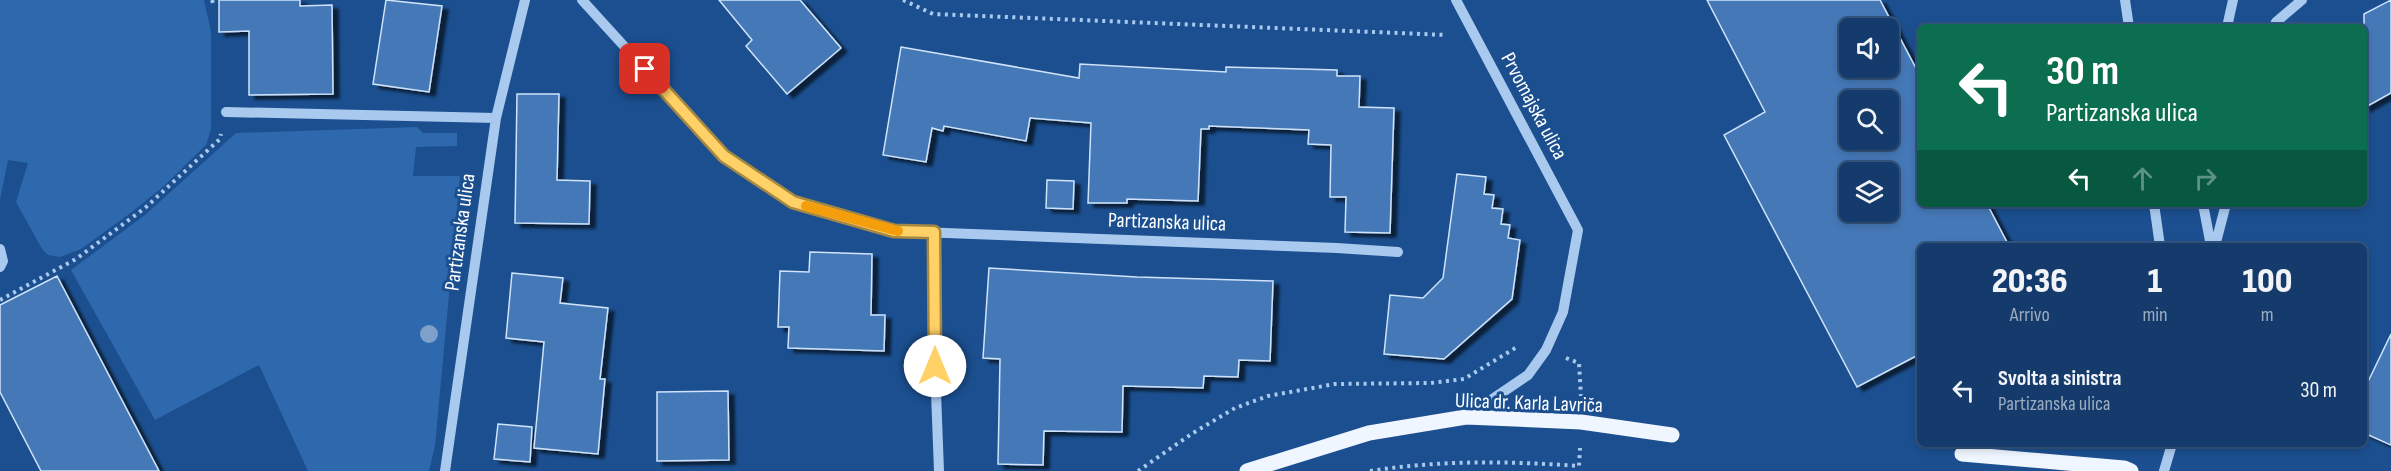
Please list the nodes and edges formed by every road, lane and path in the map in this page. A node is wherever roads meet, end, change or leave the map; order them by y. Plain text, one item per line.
1 (212, 0) edge
2 (525, 0) edge
3 (582, 0) edge
4 (903, 0) edge
5 (1456, 0) edge
6 (2125, 0) edge
7 (2233, 0) edge
8 (2302, 0) edge
9 (214, 6) dead end
10 (2128, 24) edge
11 (2228, 24) edge
12 (2275, 24) edge
13 (1475, 36) junction
14 (226, 112) joint
15 (496, 118) junction
16 (2154, 207) edge
17 (2204, 207) edge
18 (2225, 207) edge
19 (934, 232) junction
20 (2160, 243) edge
21 (2212, 243) edge
22 (2214, 243) edge
23 (0, 249) edge
24 (1398, 252) dead end
25 (0, 267) edge
26 (0, 300) edge
27 (1522, 344) dead end
28 (1466, 417) junction
29 (1672, 435) dead end
30 (2171, 447) edge
31 (1962, 454) dead end
32 (1579, 466) dead end
33 (445, 471) edge
34 (939, 471) edge
35 (1138, 471) edge
36 (1246, 471) edge
37 (1370, 471) edge
38 (2131, 471) edge
39 (2164, 471) edge

1 - 9 path
2 - 15 street, Partizanska ulica
3 - 19 street, Partizanska ulica
4 - 13 path
5 - 13 street, Prvomajska ulica
6 - 10 street
7 - 11 street
8 - 12 street
13 - 28 street, Prvomajska ulica
14 - 15 street
14 - 26 path
15 - 33 street, Partizanska ulica
16 - 20 street
17 - 21 street
18 - 22 street
19 - 24 street, Partizanska ulica
19 - 34 street
23 - 25 street
27 - 35 path
28 - 29 main road, Ulica dr. Karla Lavriča
28 - 36 main road, Ulica dr. Karla Lavriča
30 - 39 street
31 - 38 main road
32 - 37 path

